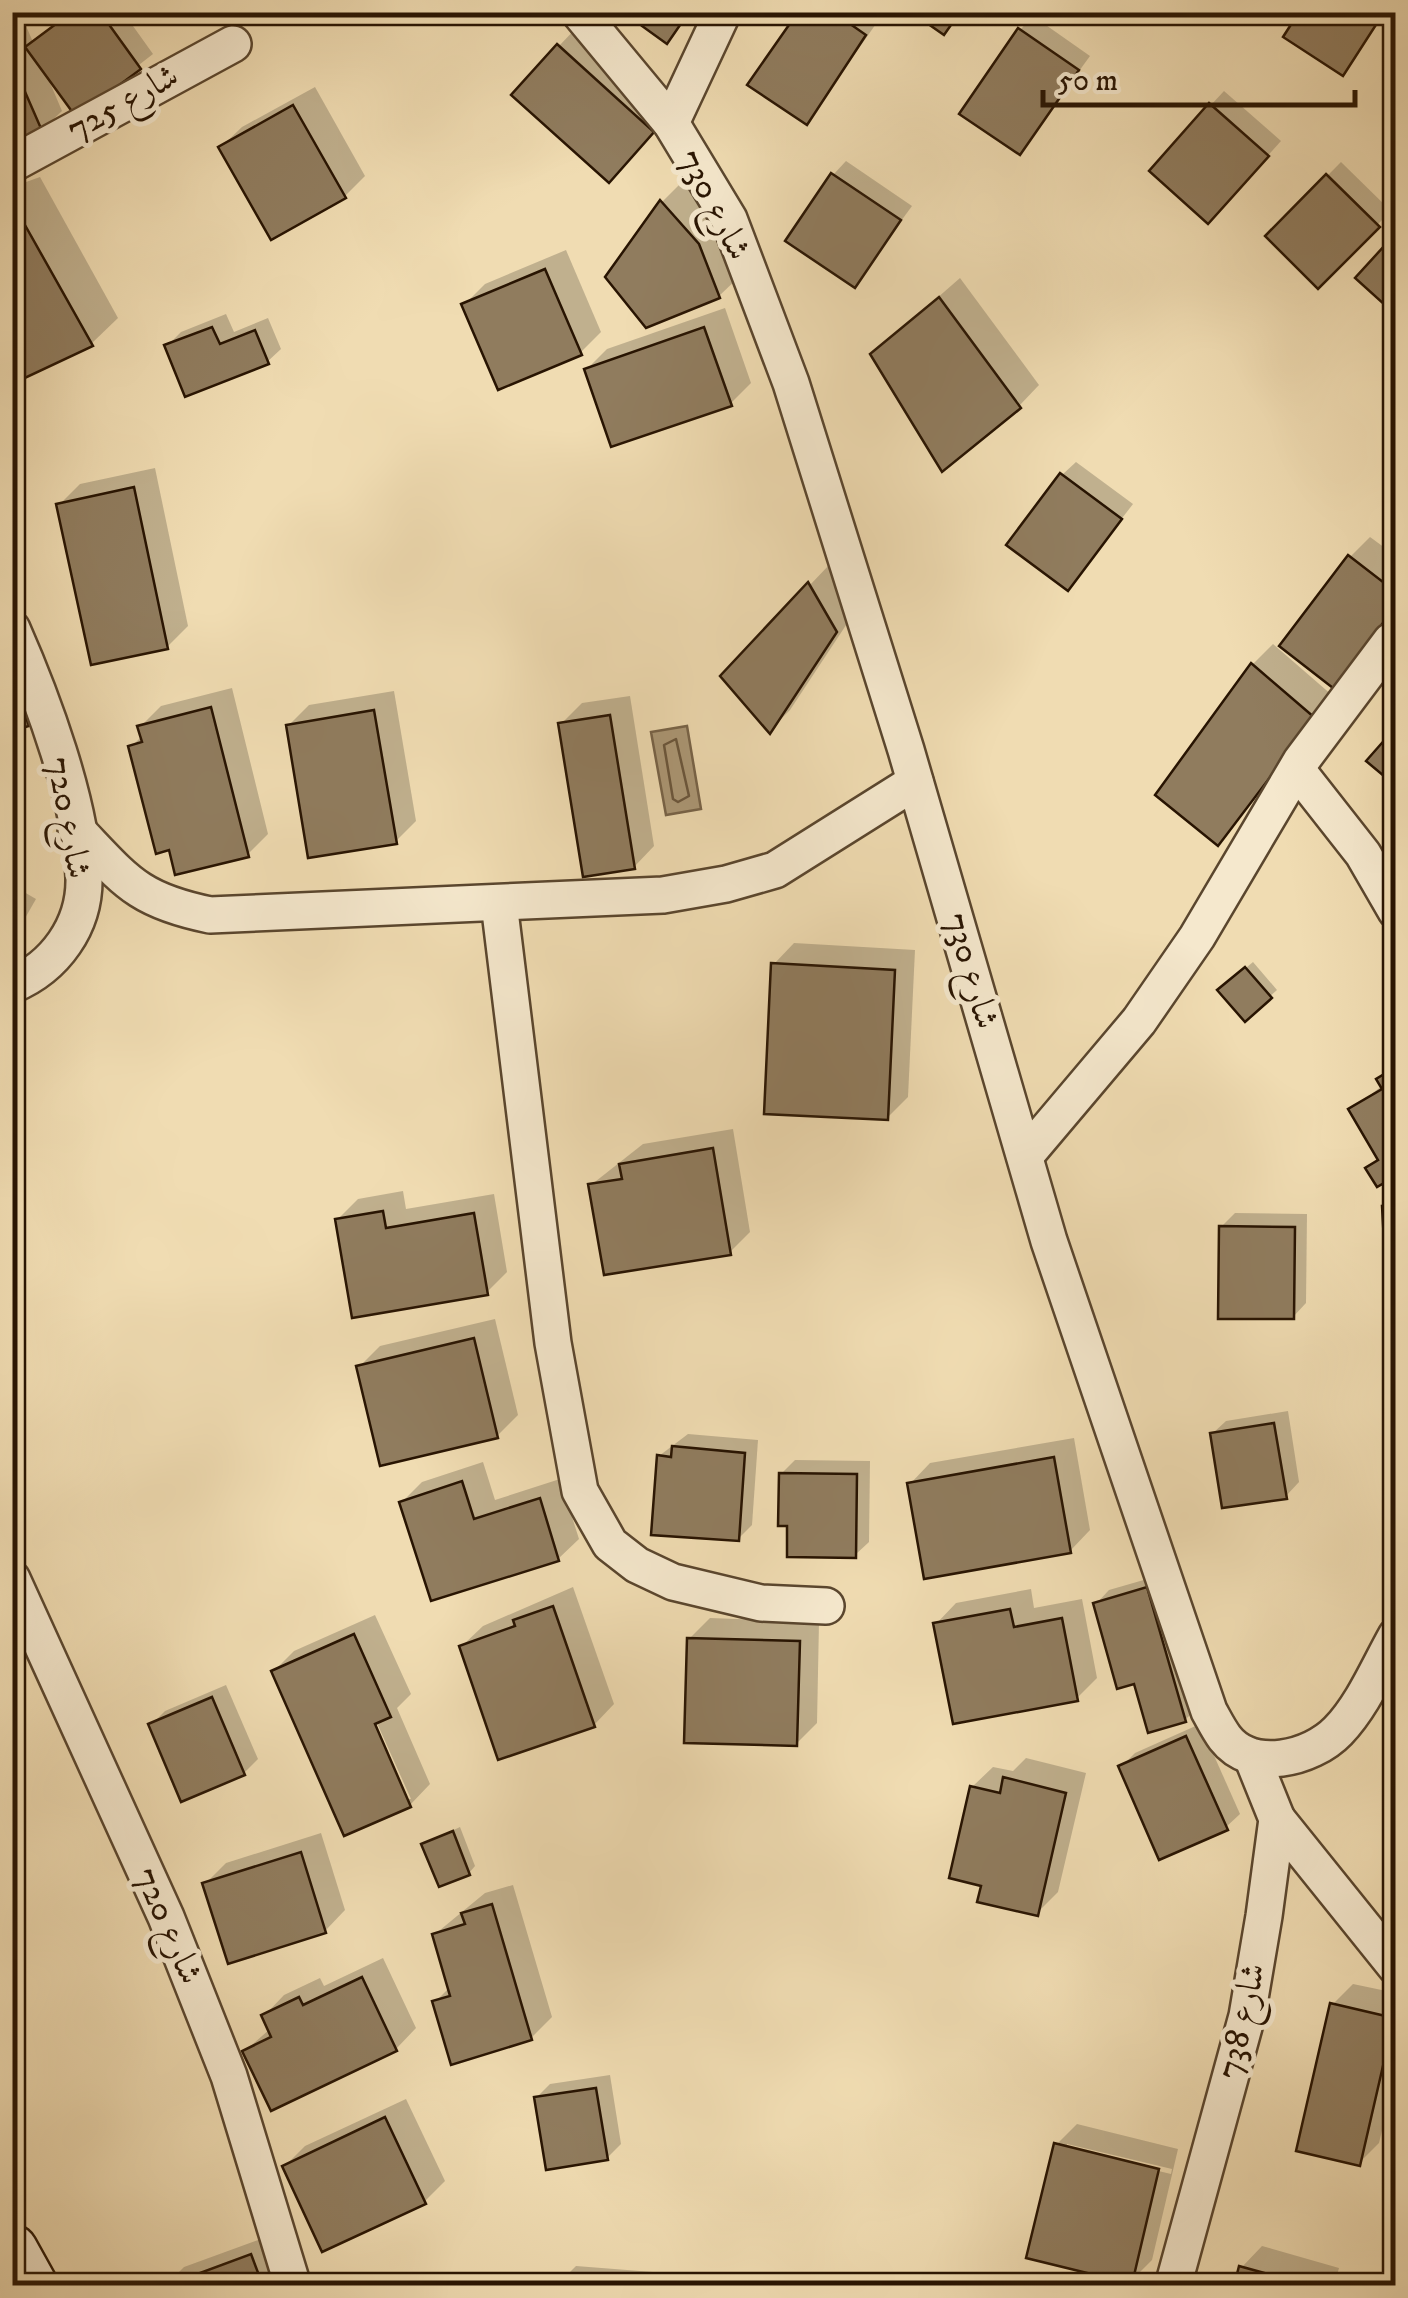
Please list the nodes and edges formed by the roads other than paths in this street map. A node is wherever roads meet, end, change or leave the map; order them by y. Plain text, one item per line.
1 (579, 12) edge
2 (723, 12) edge
3 (233, 44) dead end
4 (670, 122) junction
5 (12, 164) edge
6 (12, 629) edge
7 (1391, 641) dead end
8 (1296, 770) junction
9 (916, 782) junction
10 (76, 830) junction
11 (499, 903) junction
12 (1396, 911) edge
13 (12, 985) edge
14 (1025, 1156) junction
15 (12, 1578) edge
16 (826, 1606) dead end
17 (1396, 1636) edge
18 (1252, 1756) junction
19 (1277, 1819) junction
20 (1396, 1967) edge
21 (12, 2250) edge
22 (32, 2286) edge
23 (293, 2286) edge
24 (1174, 2286) edge

1 - 4 street, شارع 730
2 - 4 street
3 - 5 street, شارع 725
4 - 9 street, شارع 730
6 - 10 street, شارع 720
7 - 8 street
8 - 12 street
8 - 14 street
9 - 11 street
9 - 14 street, شارع 730
10 - 11 street
10 - 13 street, شارع 720
11 - 16 street
14 - 18 street, شارع 730
15 - 23 street, شارع 720
17 - 18 street
18 - 19 street
19 - 20 street
19 - 24 street, شارع 738
21 - 22 main road

